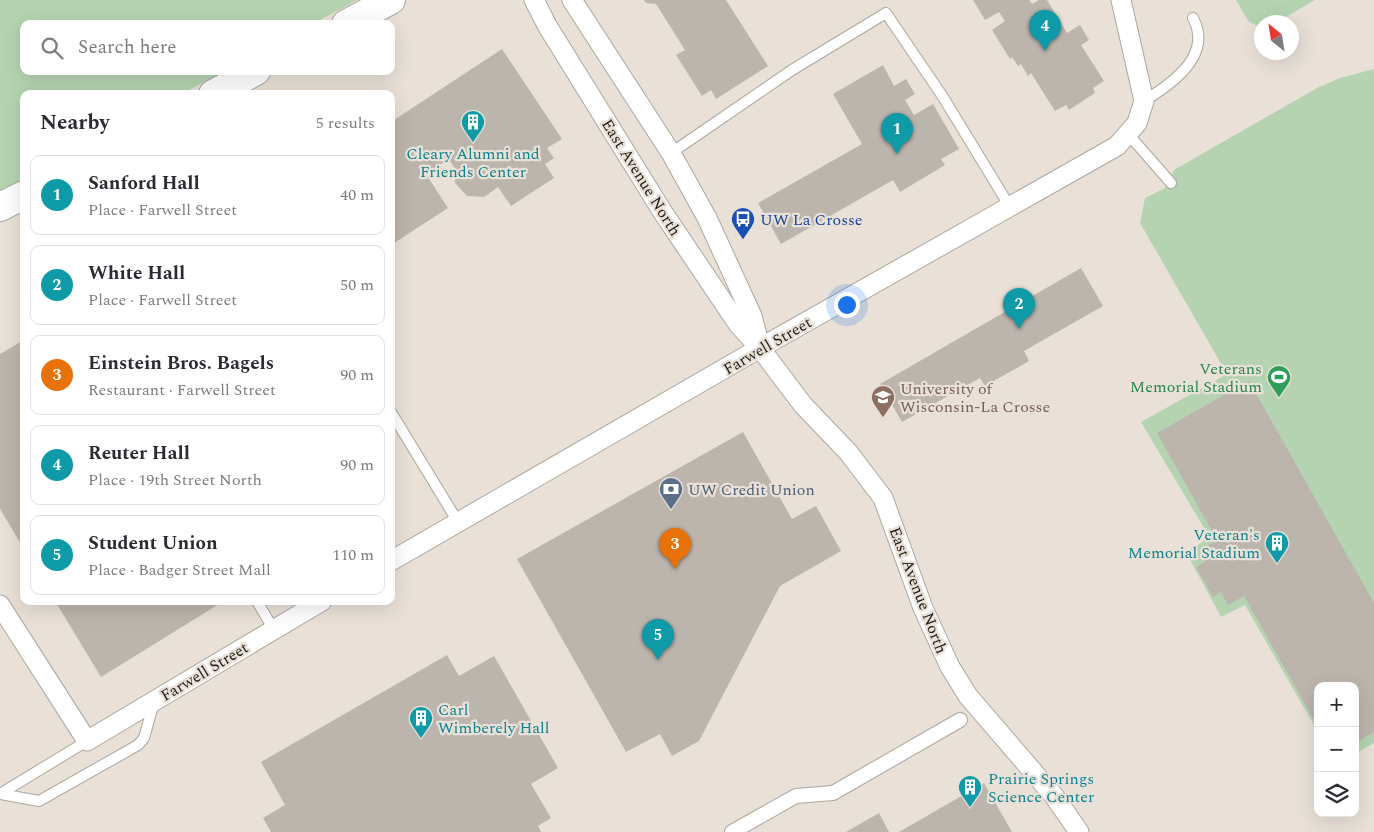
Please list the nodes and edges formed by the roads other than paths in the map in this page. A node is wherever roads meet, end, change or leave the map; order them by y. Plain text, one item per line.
1 (391, 0) edge
2 (534, 0) edge
3 (572, 0) edge
4 (1121, 0) edge
5 (1193, 18) dead end
6 (354, 20) edge
7 (249, 75) edge
8 (220, 90) edge
9 (1144, 101) junction
10 (1133, 129) junction
11 (670, 153) junction
12 (1171, 183) dead end
13 (20, 197) edge
14 (0, 207) edge
15 (1010, 207) junction
16 (760, 348) junction
17 (395, 419) edge
18 (458, 522) junction
19 (395, 559) edge
20 (0, 605) edge
21 (259, 605) edge
22 (315, 605) edge
23 (274, 630) junction
24 (155, 700) junction
25 (960, 720) dead end
26 (87, 741) junction
27 (0, 794) edge
28 (732, 832) edge
29 (1079, 832) edge

1 - 6 main road
2 - 16 street, East Avenue North
3 - 11 street, East Avenue North
4 - 9 street
5 - 9 lane
7 - 8 main road
9 - 10 street
10 - 12 lane
10 - 15 street, Farwell Street
11 - 15 lane
11 - 16 street, East Avenue North
13 - 14 main road
15 - 16 street, Farwell Street
16 - 18 street, Farwell Street
16 - 29 street, East Avenue North
17 - 18 lane
18 - 19 street, Farwell Street
20 - 26 street
21 - 23 lane
22 - 23 street, Farwell Street
23 - 24 street, Farwell Street
24 - 26 street, Farwell Street
24 - 27 lane
25 - 28 street
26 - 27 lane

